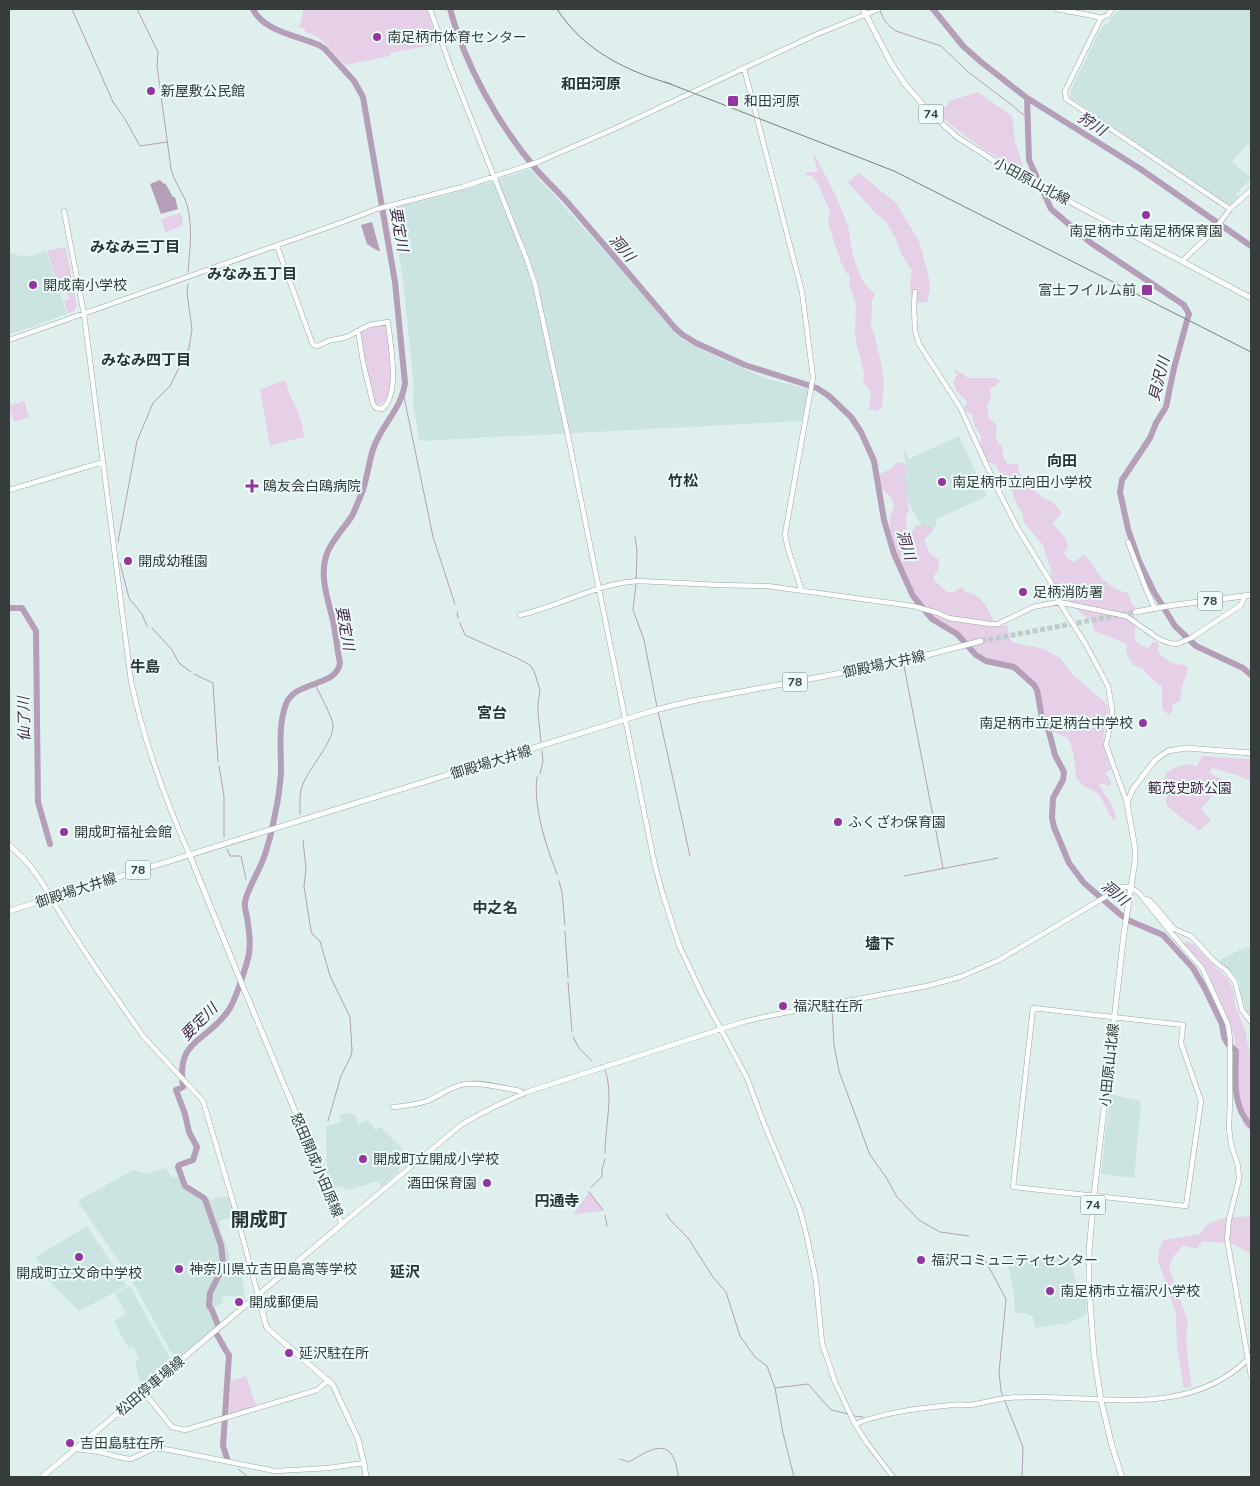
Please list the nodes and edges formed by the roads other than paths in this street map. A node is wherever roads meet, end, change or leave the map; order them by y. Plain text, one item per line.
1 (430, 9) edge
2 (879, 9) edge
3 (1056, 9) edge
4 (1112, 9) edge
5 (864, 11) edge
6 (1101, 18) junction
7 (744, 68) junction
8 (494, 177) junction
9 (1251, 190) edge
10 (1229, 210) junction
11 (64, 211) dead end
12 (277, 246) junction
13 (1182, 261) junction
14 (915, 292) dead end
15 (1251, 298) edge
16 (84, 314) junction
17 (358, 331) junction
18 (9, 340) edge
19 (103, 462) junction
20 (9, 490) edge
21 (1128, 542) dead end
22 (598, 588) junction
23 (802, 591) junction
24 (1251, 595) edge
25 (1245, 596) junction
26 (1059, 602) junction
27 (1155, 609) junction
28 (1135, 612) tunnel mouth
29 (520, 615) dead end
30 (981, 641) tunnel mouth
31 (626, 720) junction
32 (1251, 753) edge
33 (1127, 803) junction
34 (9, 845) edge
35 (190, 856) junction
36 (1130, 887) junction
37 (52, 898) junction
38 (1144, 899) junction
39 (9, 911) edge
40 (1114, 1018) junction
41 (1251, 1022) edge
42 (721, 1029) junction
43 (523, 1094) junction
44 (393, 1107) dead end
45 (1094, 1195) junction
46 (342, 1224) junction
47 (258, 1295) junction
48 (1250, 1357) edge
49 (1251, 1376) edge
50 (329, 1380) junction
51 (144, 1392) junction
52 (1101, 1400) junction
53 (855, 1424) junction
54 (77, 1449) junction
55 (364, 1463) junction
56 (42, 1477) edge
57 (366, 1477) edge
58 (893, 1477) edge
59 (1122, 1477) edge

1 - 8 street
2 - 5 street
3 - 6 street
4 - 6 street
5 - 7 street
5 - 13 main road, 小田原山北線 / 74
6 - 10 street
7 - 8 street
7 - 23 street
8 - 12 street
8 - 22 street
9 - 10 street
10 - 13 street
11 - 16 street
12 - 16 street
12 - 17 street
13 - 15 main road, 小田原山北線 / 74
14 - 26 street
16 - 18 street
16 - 19 street
17 - 17 street
19 - 20 street
19 - 35 street
21 - 27 street
22 - 23 street
22 - 29 street
22 - 31 street
23 - 26 street
24 - 25 main road, 78
25 - 26 street
25 - 27 main road, 78
26 - 33 street
27 - 28 main road, 78
30 - 31 main road, 御殿場大井線 / 78
31 - 35 main road, 御殿場大井線 / 78
31 - 42 street
32 - 33 main road
33 - 36 main road, 小田原山北線 / 74
34 - 37 main road
35 - 37 main road, 御殿場大井線 / 78
35 - 46 main road, 怒田開成小田原線
36 - 38 street
36 - 40 main road, 小田原山北線 / 74
36 - 42 street
37 - 39 main road, 御殿場大井線 / 78
37 - 47 street
38 - 41 street
38 - 48 street
40 - 45 main road, 小田原山北線 / 74
40 - 45 street
40 - 45 street
42 - 43 street
42 - 53 street
43 - 44 street
43 - 46 street
45 - 52 main road, 小田原山北線 / 74
46 - 47 main road, 怒田開成小田原線
47 - 50 main road
47 - 51 main road, 松田停車場線
48 - 49 street
48 - 52 street
50 - 51 street
50 - 55 main road
51 - 54 main road, 松田停車場線
52 - 53 street
52 - 59 main road, 小田原山北線 / 74
53 - 58 street
54 - 55 street
54 - 56 main road, 松田停車場線
55 - 57 main road

